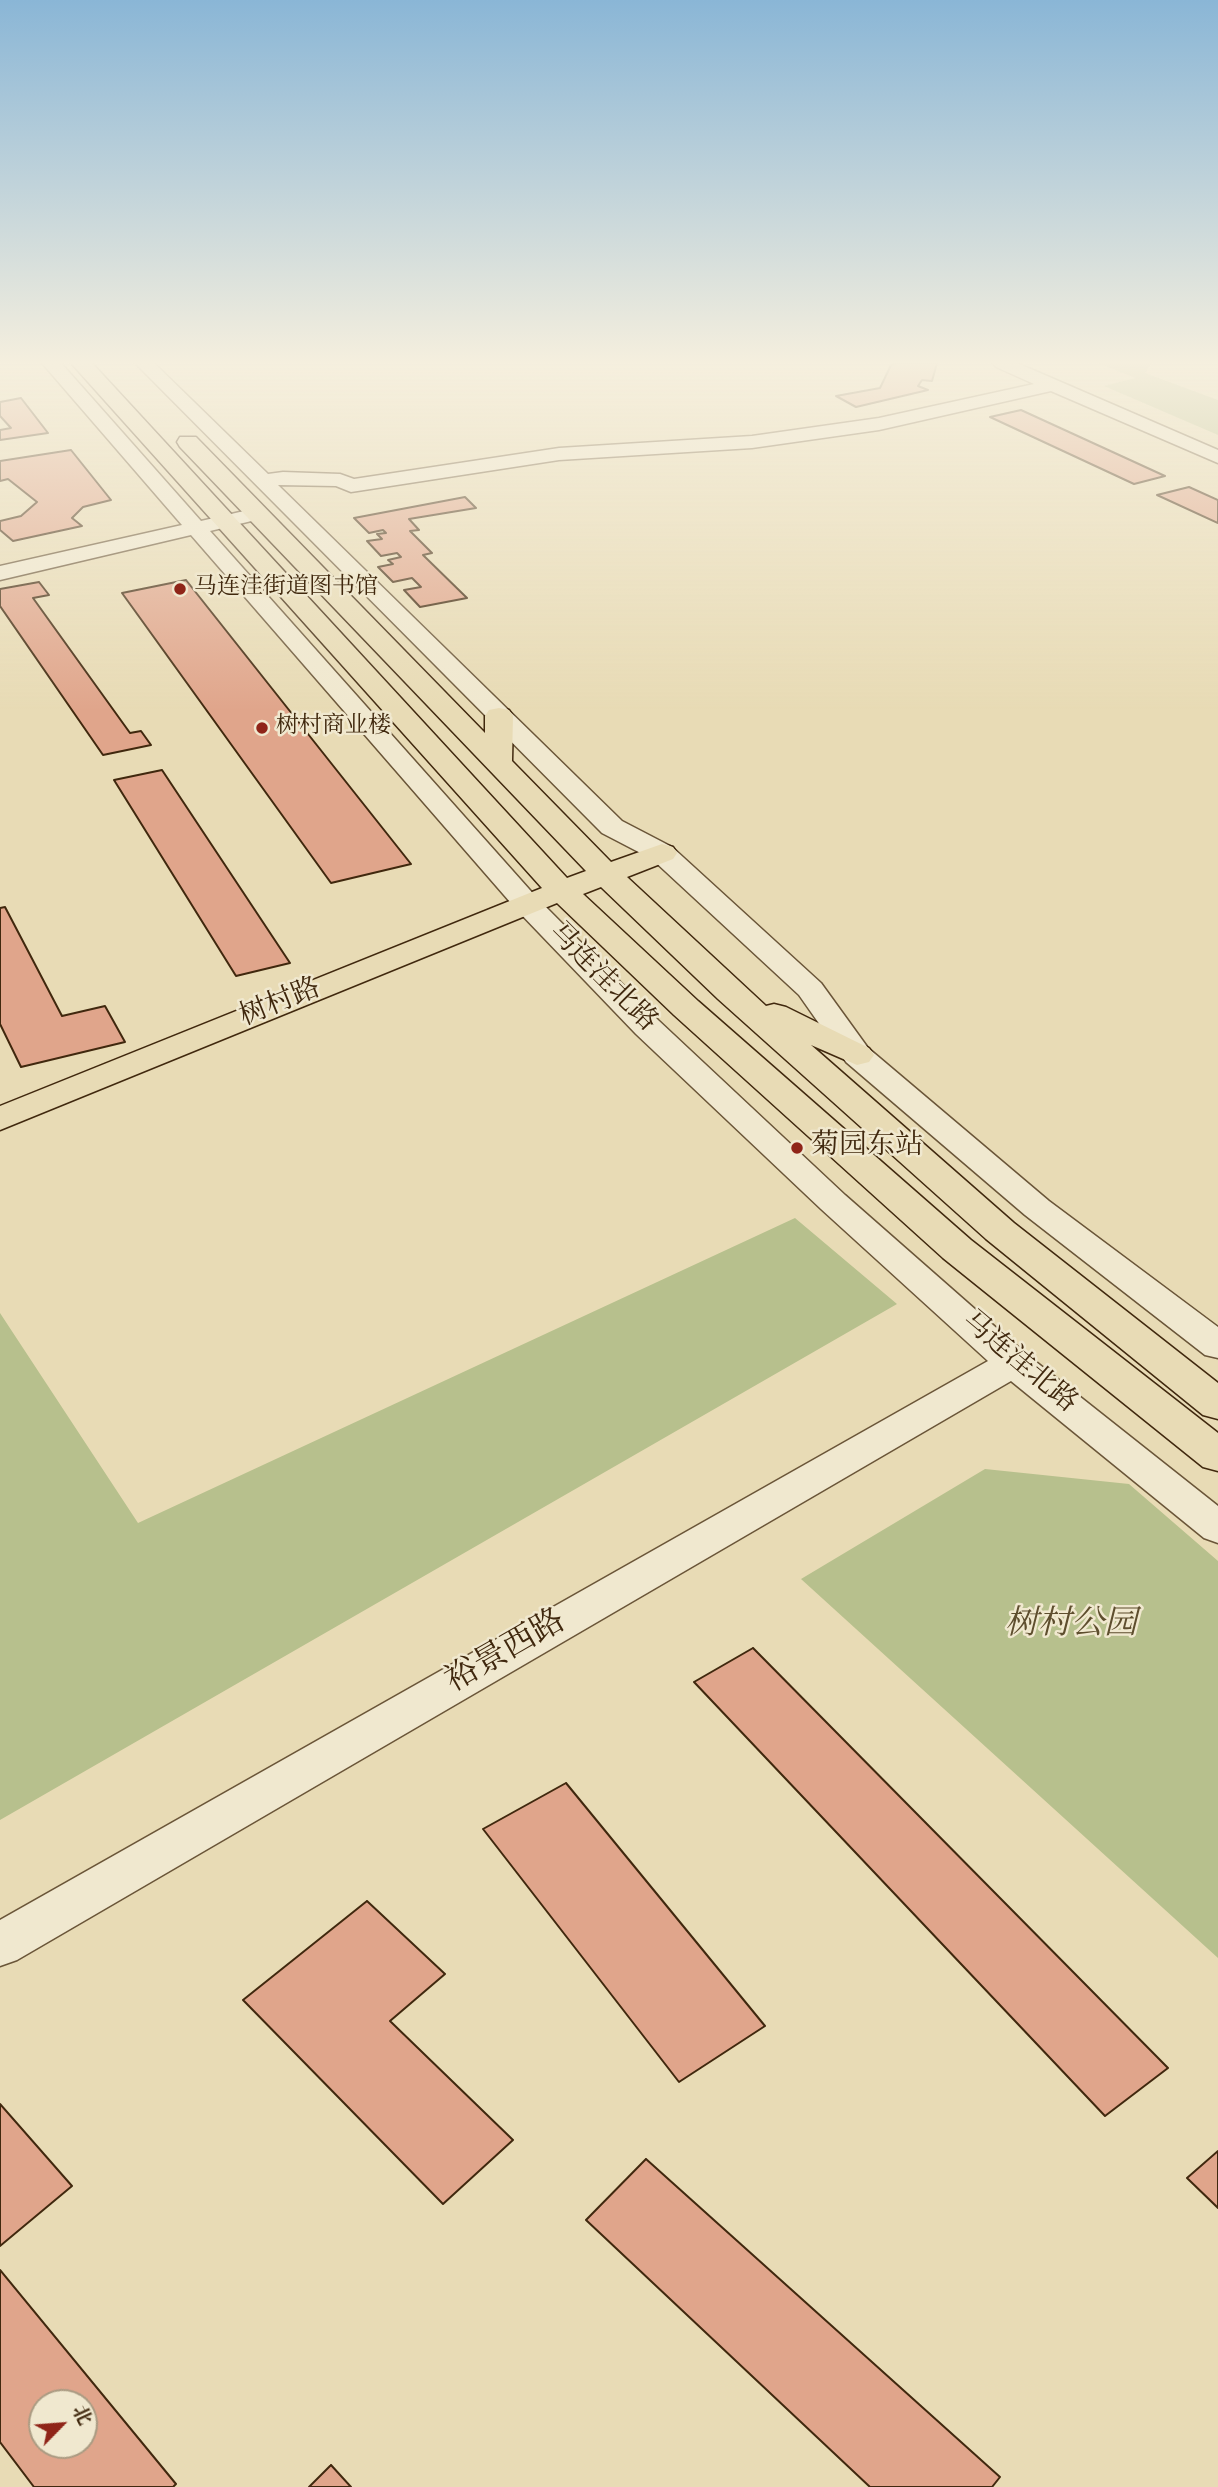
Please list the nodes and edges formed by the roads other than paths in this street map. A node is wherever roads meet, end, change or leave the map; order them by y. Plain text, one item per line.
1 (174, 479) edge
2 (188, 479) edge
3 (201, 479) edge
4 (257, 479) edge
5 (260, 479) edge
6 (313, 479) edge
7 (395, 479) edge
8 (226, 521) junction
9 (0, 573) edge
10 (499, 716) junction
11 (498, 764) junction
12 (662, 853) junction
13 (606, 874) junction
14 (562, 891) junction
15 (527, 904) junction
16 (730, 992) junction
17 (857, 1055) junction
18 (0, 1119) edge
19 (1218, 1346) edge
20 (1013, 1363) junction
21 (1218, 1405) edge
22 (1218, 1456) edge
23 (1218, 1528) edge
24 (0, 1945) edge

1 - 8 street, 马连洼北路
2 - 8 main road, 马连洼北路
3 - 8 main road, 马连洼北路
4 - 8 main road
5 - 10 street
6 - 7 street
8 - 9 street
8 - 11 main road, 马连洼北路
8 - 14 main road, 马连洼北路
8 - 15 street, 马连洼北路
10 - 11 main road
10 - 12 street
11 - 13 main road, 马连洼北路
12 - 13 main road, 树村路
12 - 17 street
13 - 14 main road, 树村路
13 - 16 main road, 马连洼北路
14 - 15 main road, 树村路
14 - 22 main road, 马连洼北路
15 - 18 main road, 树村路
15 - 20 street, 马连洼北路
16 - 17 main road
16 - 21 main road, 马连洼北路
17 - 19 street
20 - 23 street, 马连洼北路
20 - 24 street, 裕景西路

